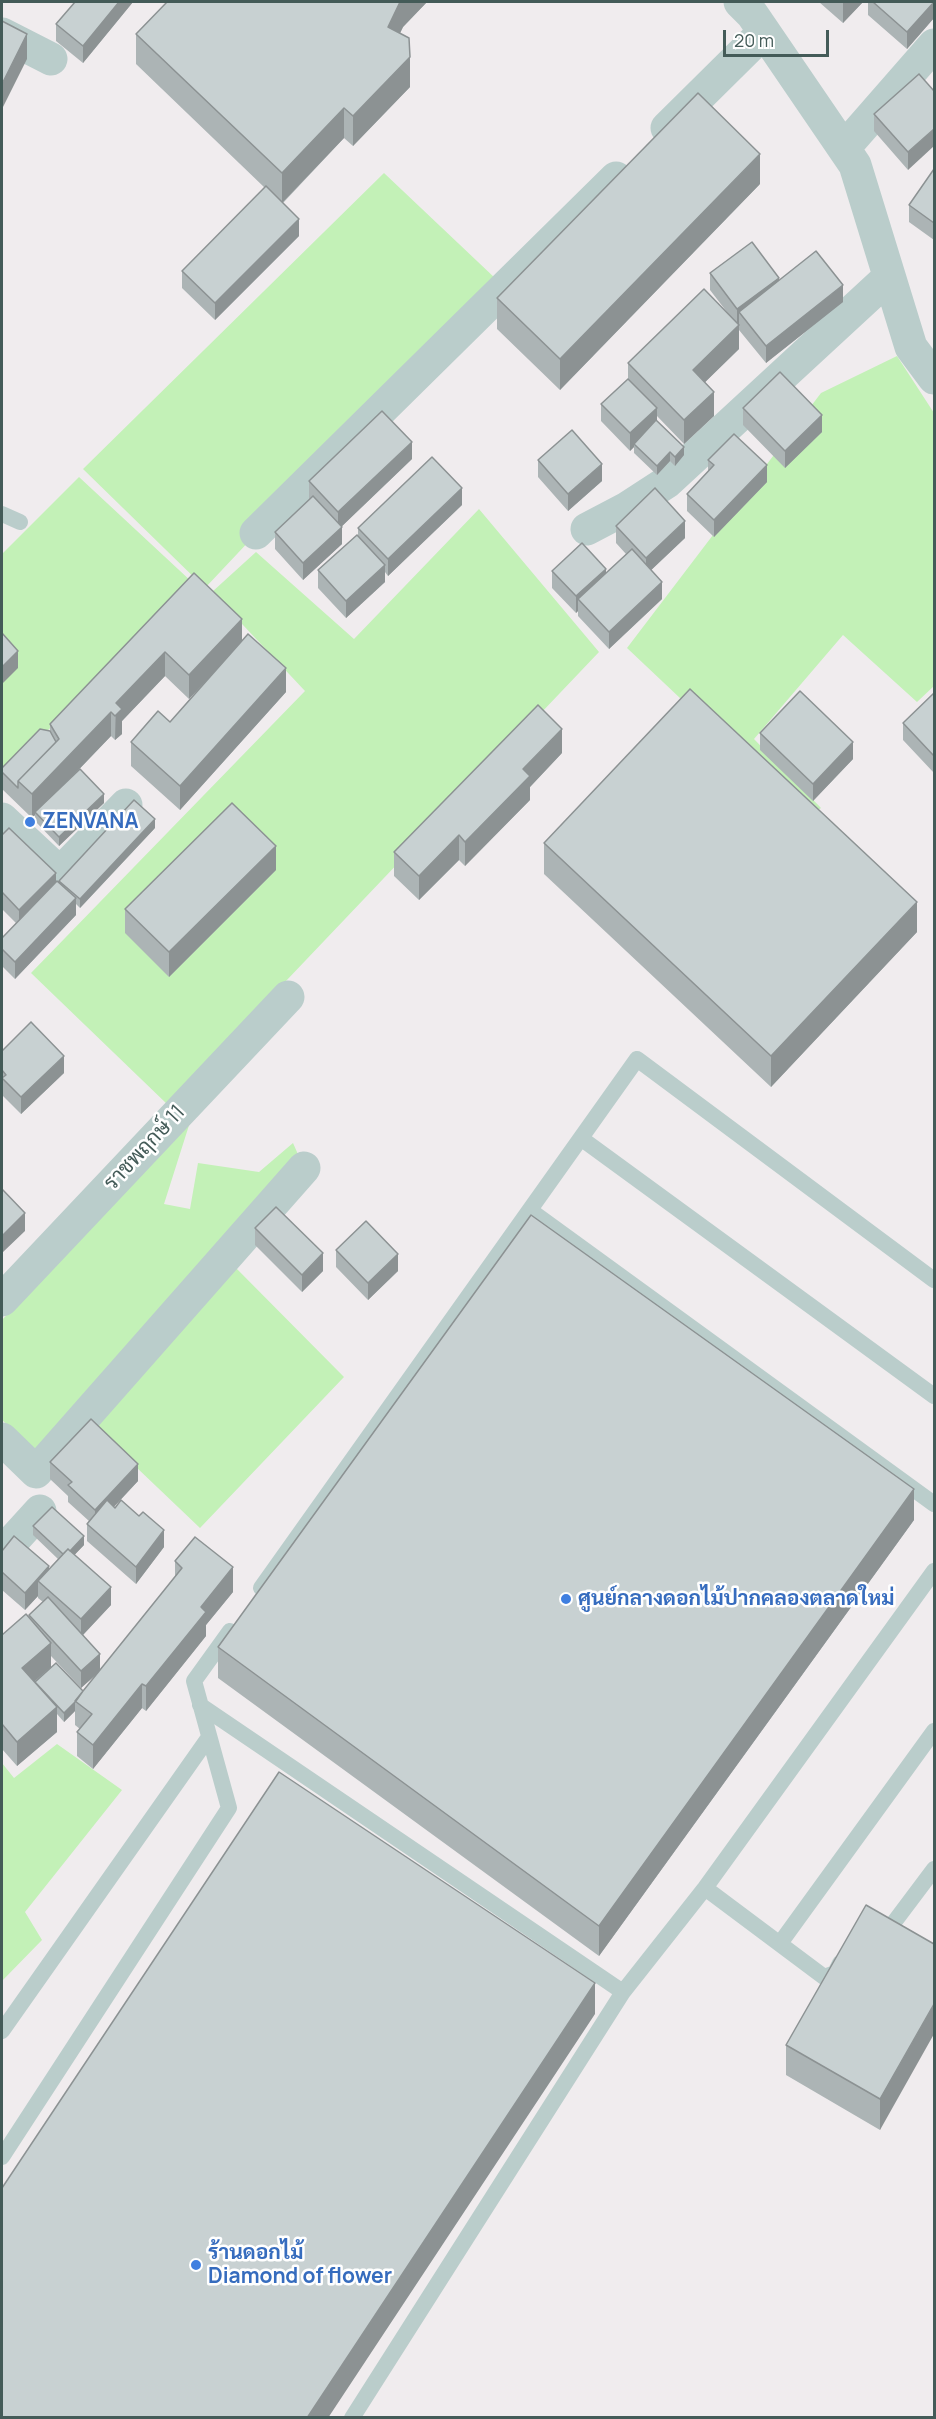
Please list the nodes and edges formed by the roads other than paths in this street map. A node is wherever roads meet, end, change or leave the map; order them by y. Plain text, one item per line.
1 (755, 12) edge
2 (2, 34) edge
3 (934, 45) edge
4 (51, 59) dead end
5 (844, 148) junction
6 (888, 278) junction
7 (934, 378) edge
8 (2, 514) edge
9 (20, 522) dead end
10 (587, 529) dead end
11 (255, 533) dead end
12 (126, 805) edge
13 (2, 819) edge
14 (288, 997) dead end
15 (582, 1139) junction
16 (304, 1168) dead end
17 (531, 1211) junction
18 (934, 1280) edge
19 (2, 1300) edge
20 (934, 1396) edge
21 (2, 1439) edge
22 (934, 1504) edge
23 (40, 1511) dead end
24 (2, 1553) edge
25 (934, 1571) edge
26 (200, 1705) junction
27 (934, 1731) edge
28 (209, 1737) junction
29 (934, 1869) edge
30 (705, 1888) junction
31 (862, 1931) edge
32 (781, 1942) junction
33 (851, 1944) edge
34 (623, 1992) junction
35 (2, 2031) edge
36 (2, 2157) edge
37 (352, 2418) edge

1 - 5 street
1 - 11 street
2 - 4 street
3 - 5 street
5 - 6 street
6 - 7 street
6 - 10 street
8 - 9 lane
12 - 13 street
14 - 19 street, ราชพฤกษ์ 11
15 - 17 lane
15 - 18 lane
15 - 20 lane
16 - 21 street
17 - 22 lane
17 - 26 lane
23 - 24 street
25 - 30 lane
26 - 28 lane
26 - 34 lane
27 - 32 lane
28 - 35 lane
28 - 36 lane
29 - 31 lane
30 - 32 lane
30 - 34 lane
32 - 33 lane
34 - 37 lane

